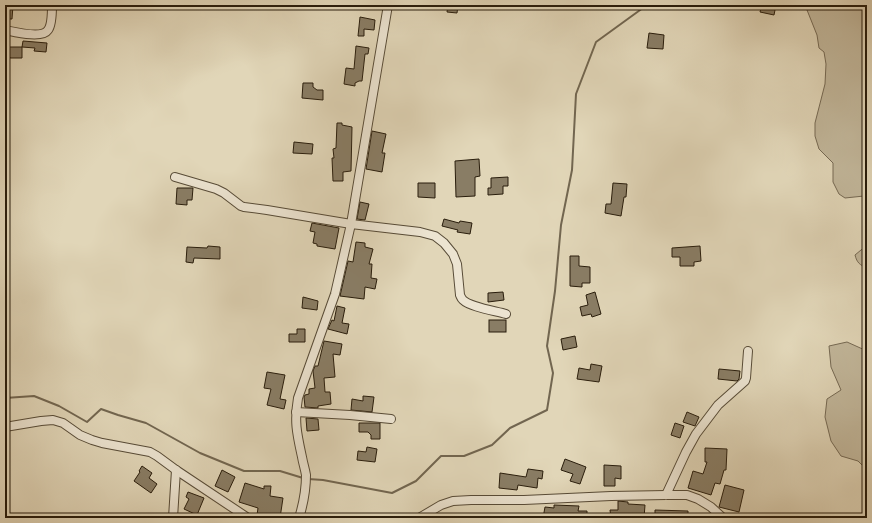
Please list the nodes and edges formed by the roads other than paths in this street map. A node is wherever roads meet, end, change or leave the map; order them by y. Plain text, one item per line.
1 (52, 5) edge
2 (388, 5) edge
3 (5, 30) edge
4 (175, 178) dead end
5 (351, 224) junction
6 (506, 314) dead end
7 (748, 351) dead end
8 (296, 412) junction
9 (391, 419) dead end
10 (5, 427) edge
11 (176, 470) junction
12 (666, 495) junction
13 (173, 518) edge
14 (248, 518) edge
15 (299, 518) edge
16 (419, 518) edge
17 (723, 518) edge

1 - 3 street
2 - 5 street
4 - 5 street
5 - 6 street
5 - 8 street
7 - 12 street
8 - 9 street
8 - 15 street
10 - 11 street
11 - 13 street
11 - 14 street
12 - 16 street
12 - 17 street

